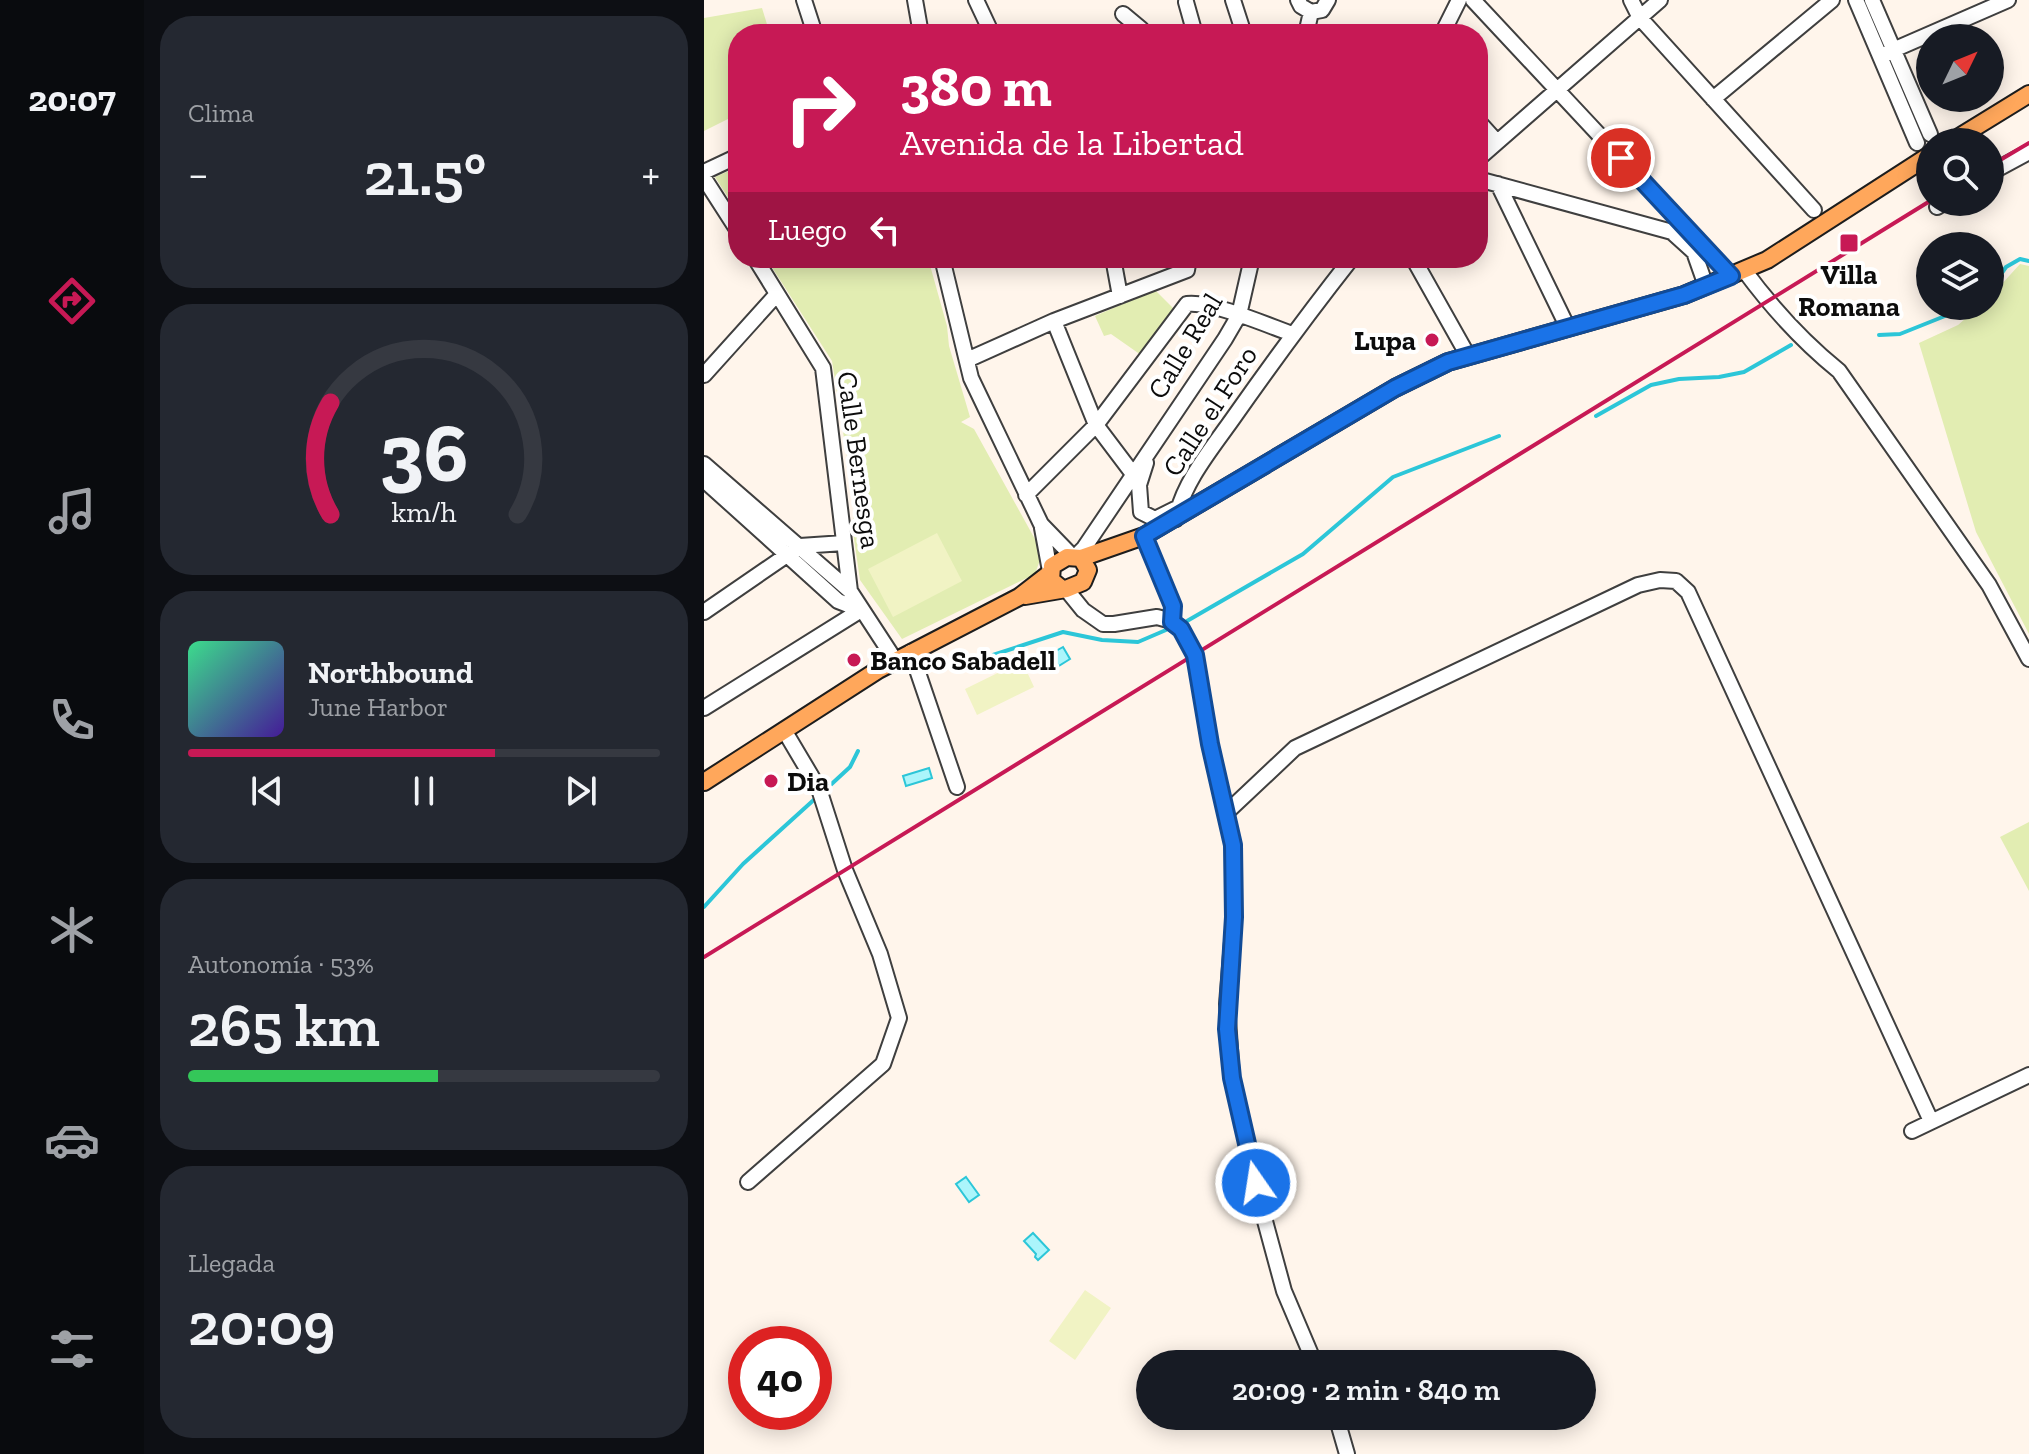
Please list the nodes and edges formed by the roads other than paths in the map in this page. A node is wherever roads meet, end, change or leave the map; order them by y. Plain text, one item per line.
1 (804, 0) edge
2 (915, 0) edge
3 (976, 0) edge
4 (1233, 0) edge
5 (1298, 0) edge
6 (1328, 0) edge
7 (1459, 0) edge
8 (1473, 0) edge
9 (1631, 0) edge
10 (1660, 0) edge
11 (1832, 0) edge
12 (1856, 0) edge
13 (1872, 0) edge
14 (2008, 0) edge
15 (1186, 2) edge
16 (1311, 12) junction
17 (1123, 14) dead end
18 (1640, 18) junction
19 (812, 24) edge
20 (919, 24) edge
21 (987, 24) edge
22 (1135, 24) edge
23 (1192, 24) edge
24 (1241, 24) edge
25 (1308, 24) edge
26 (1447, 24) edge
27 (1886, 54) junction
28 (1556, 88) junction
29 (2029, 94) edge
30 (1713, 99) junction
31 (1927, 128) edge
32 (1974, 128) edge
33 (1488, 132) edge
34 (1916, 140) edge
35 (1497, 142) junction
36 (1488, 150) edge
37 (2029, 152) edge
38 (728, 162) edge
39 (1916, 164) edge
40 (2004, 165) edge
41 (704, 175) edge
42 (1488, 182) edge
43 (1498, 184) junction
44 (1665, 205) junction
45 (1814, 210) dead end
46 (728, 215) edge
47 (1645, 224) junction
48 (1672, 232) junction
49 (1694, 237) junction
50 (761, 268) edge
51 (944, 268) edge
52 (1115, 268) edge
53 (1180, 268) edge
54 (1250, 268) edge
55 (1344, 268) edge
56 (1419, 268) edge
57 (1737, 273) junction
58 (1706, 286) junction
59 (777, 294) junction
60 (1120, 296) junction
61 (1239, 315) junction
62 (1054, 321) junction
63 (1568, 328) junction
64 (1292, 334) junction
65 (1467, 354) junction
66 (967, 360) junction
67 (704, 375) edge
68 (1096, 425) junction
69 (1149, 455) junction
70 (704, 464) edge
71 (1133, 474) junction
72 (704, 480) edge
73 (1026, 495) junction
74 (1173, 514) junction
75 (1041, 524) junction
76 (1139, 539) junction
77 (844, 543) junction
78 (794, 551) junction
79 (1076, 556) junction
80 (1050, 572) junction
81 (1086, 578) junction
82 (1064, 589) junction
83 (850, 591) junction
84 (1019, 597) junction
85 (861, 610) junction
86 (704, 612) edge
87 (1094, 620) junction
88 (1172, 622) junction
89 (911, 652) junction
90 (2029, 659) edge
91 (895, 660) junction
92 (704, 708) edge
93 (784, 730) junction
94 (704, 782) edge
95 (957, 787) dead end
96 (1226, 813) junction
97 (2029, 1075) edge
98 (1931, 1121) junction
99 (1912, 1131) dead end
100 (748, 1182) dead end
101 (1309, 1350) edge
102 (1346, 1448) edge
103 (1356, 1454) edge

1 - 19 street
2 - 20 street
3 - 21 street
4 - 24 street
5 - 16 street
6 - 16 street
7 - 26 street
8 - 28 street
9 - 18 street
10 - 18 street
11 - 30 street
12 - 27 street
13 - 27 street
14 - 27 street
15 - 23 street
16 - 25 street
17 - 22 street
18 - 28 street
18 - 30 street
27 - 31 street
27 - 34 street
28 - 35 street
28 - 44 street
29 - 32 main road
30 - 45 street
33 - 35 street
35 - 36 street
37 - 40 street
38 - 41 street
39 - 57 main road
41 - 46 street
42 - 43 street
43 - 47 street
43 - 63 street
44 - 47 street
44 - 49 street
47 - 48 street
48 - 49 street
48 - 58 street
49 - 57 street
50 - 59 street, Calle Bernesga
51 - 66 street
52 - 60 street
53 - 60 street
54 - 61 street, Calle Real
55 - 64 street, Calle el Foro
56 - 65 street
57 - 58 main road
57 - 90 street
58 - 63 main road
59 - 67 street
59 - 77 street, Calle Bernesga
60 - 62 street
61 - 64 street, Calle el Foro
61 - 68 street, Calle el Foro
61 - 69 street, Calle Real
62 - 66 street
62 - 68 street
63 - 65 main road
64 - 74 street, Calle el Foro
65 - 74 main road
66 - 73 street
68 - 71 street
68 - 73 street
69 - 71 street, Calle Real
69 - 74 street, Calle Real
70 - 78 street
71 - 79 street, Calle Real
72 - 78 street
73 - 75 street
74 - 76 main road
75 - 79 street
75 - 80 street
76 - 79 main road
76 - 81 main road
76 - 88 street
77 - 78 street
77 - 83 street, Calle Bernesga
78 - 83 street
78 - 85 street
78 - 86 street
79 - 80 main road
79 - 81 main road
80 - 82 main road
80 - 84 main road
81 - 82 main road
81 - 87 street
82 - 84 main road
82 - 87 street
83 - 85 street
84 - 89 main road
85 - 91 street
85 - 92 street
87 - 88 street
88 - 96 street
89 - 91 main road
89 - 95 street
91 - 93 main road
93 - 94 main road
93 - 100 street
96 - 98 street
96 - 101 street
97 - 98 street
98 - 99 street
102 - 103 street

